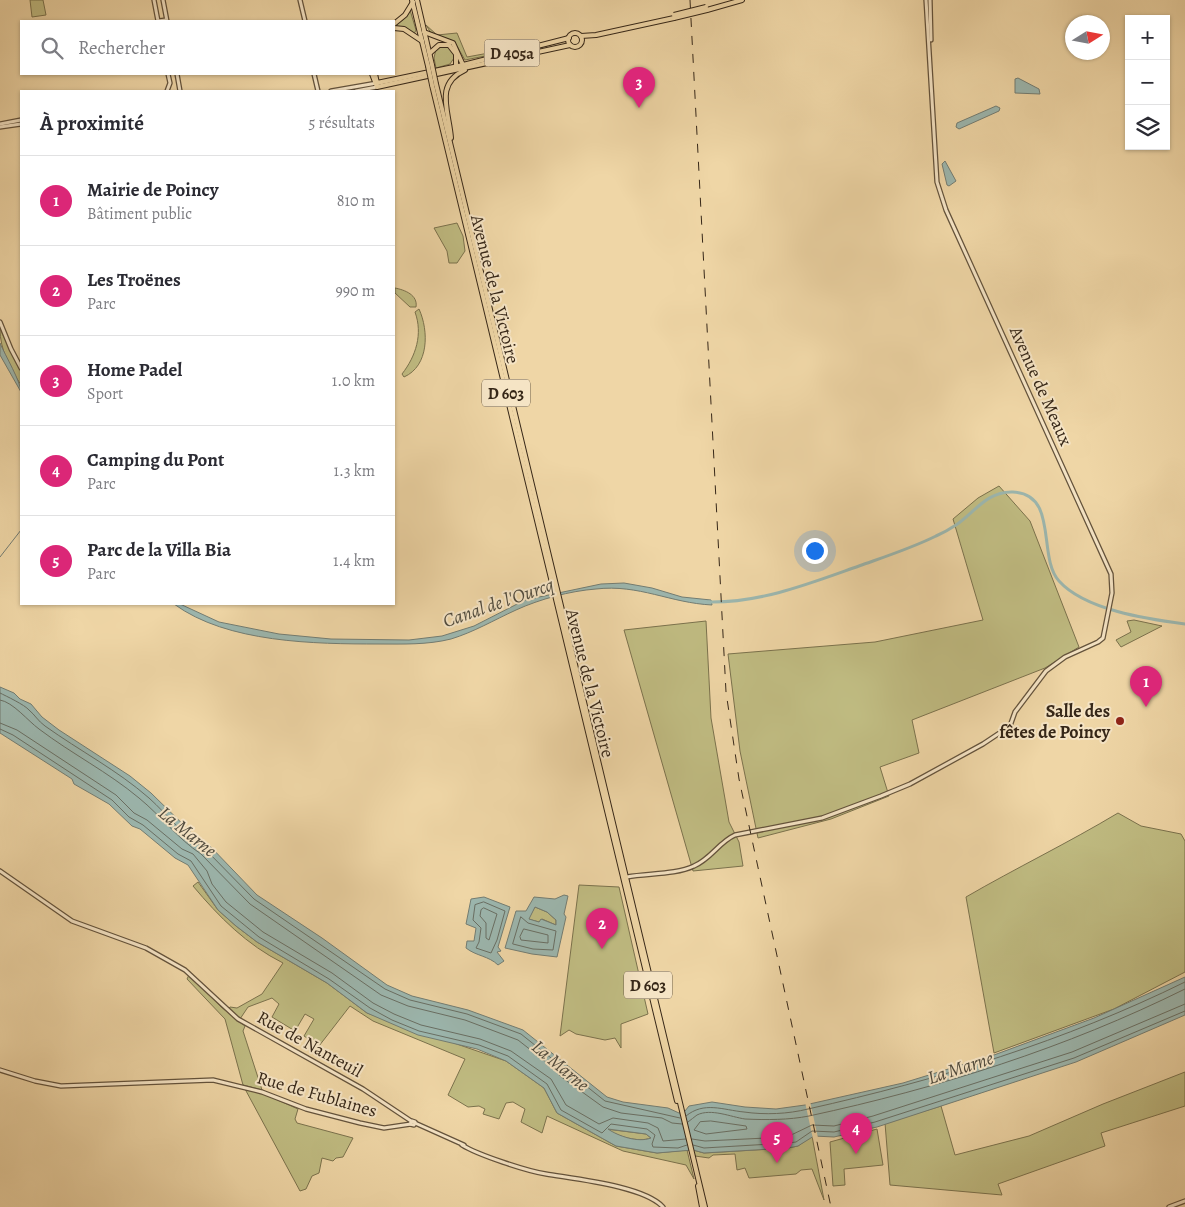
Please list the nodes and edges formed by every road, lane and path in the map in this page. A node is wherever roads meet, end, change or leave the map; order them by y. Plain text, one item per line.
1 (154, 0) edge
2 (163, 0) edge
3 (300, 0) edge
4 (742, 0) edge
5 (926, 0) edge
6 (930, 0) edge
7 (414, 1) edge
8 (158, 20) edge
9 (167, 20) edge
10 (304, 20) edge
11 (395, 25) edge
12 (395, 26) edge
13 (424, 32) junction
14 (596, 35) junction
15 (581, 36) junction
16 (569, 38) junction
17 (422, 41) junction
18 (582, 42) junction
19 (570, 45) junction
20 (430, 53) junction
21 (931, 55) junction
22 (463, 65) junction
23 (430, 66) junction
24 (456, 66) junction
25 (472, 67) junction
26 (168, 75) edge
27 (177, 75) edge
28 (314, 75) edge
29 (374, 75) edge
30 (424, 76) junction
31 (434, 84) junction
32 (376, 85) junction
33 (167, 90) edge
34 (180, 90) edge
35 (318, 90) edge
36 (338, 90) edge
37 (359, 90) edge
38 (20, 122) edge
39 (0, 126) edge
40 (451, 146) junction
41 (0, 322) edge
42 (20, 366) edge
43 (558, 600) junction
44 (616, 852) junction
45 (0, 871) edge
46 (627, 877) junction
47 (624, 885) junction
48 (0, 1070) edge
49 (681, 1109) junction
50 (412, 1123) junction
51 (1185, 1201) edge
52 (663, 1207) edge
53 (704, 1207) edge
54 (1169, 1207) edge

1 - 8 street
2 - 9 street
3 - 10 street
4 - 14 main road, bridge
5 - 21 street
6 - 21 street
7 - 11 main road
7 - 13 main road, Avenue de la Victoire / D 603
7 - 17 main road, Avenue de la Victoire / D 603
12 - 17 main road
13 - 20 main road, Avenue de la Victoire / D 603
13 - 22 main road
14 - 15 main road
14 - 18 main road
15 - 16 main road
15 - 18 main road
16 - 19 main road
16 - 22 main road, D 405a
17 - 23 main road, Avenue de la Victoire / D 603
18 - 19 main road
19 - 25 main road, D 405a
20 - 23 main road, Avenue de la Victoire / D 603
20 - 24 main road
21 - 46 street, Avenue de Meaux
22 - 24 main road, D 405a
23 - 31 main road, Avenue de la Victoire / D 603, bridge
24 - 30 main road, D 405a
25 - 30 main road, D 405a
25 - 40 main road
26 - 33 street
27 - 34 street
28 - 35 street
29 - 32 main road
30 - 32 main road
31 - 40 main road, Avenue de la Victoire / D 603
31 - 43 main road, Avenue de la Victoire / D 603
32 - 36 street
32 - 37 street
38 - 39 street
40 - 43 main road, Avenue de la Victoire / D 603
41 - 42 street
43 - 44 main road, Avenue de la Victoire / D 603
43 - 46 main road, Avenue de la Victoire / D 603
44 - 46 street
44 - 47 main road, Avenue de la Victoire / D 603
45 - 50 street, Rue de Nanteuil
46 - 47 street
46 - 49 main road, Avenue de la Victoire / D 603
47 - 49 main road, Avenue de la Victoire / D 603
48 - 50 street, Rue de Fublaines
49 - 53 main road, D 603
50 - 52 street
51 - 54 street

